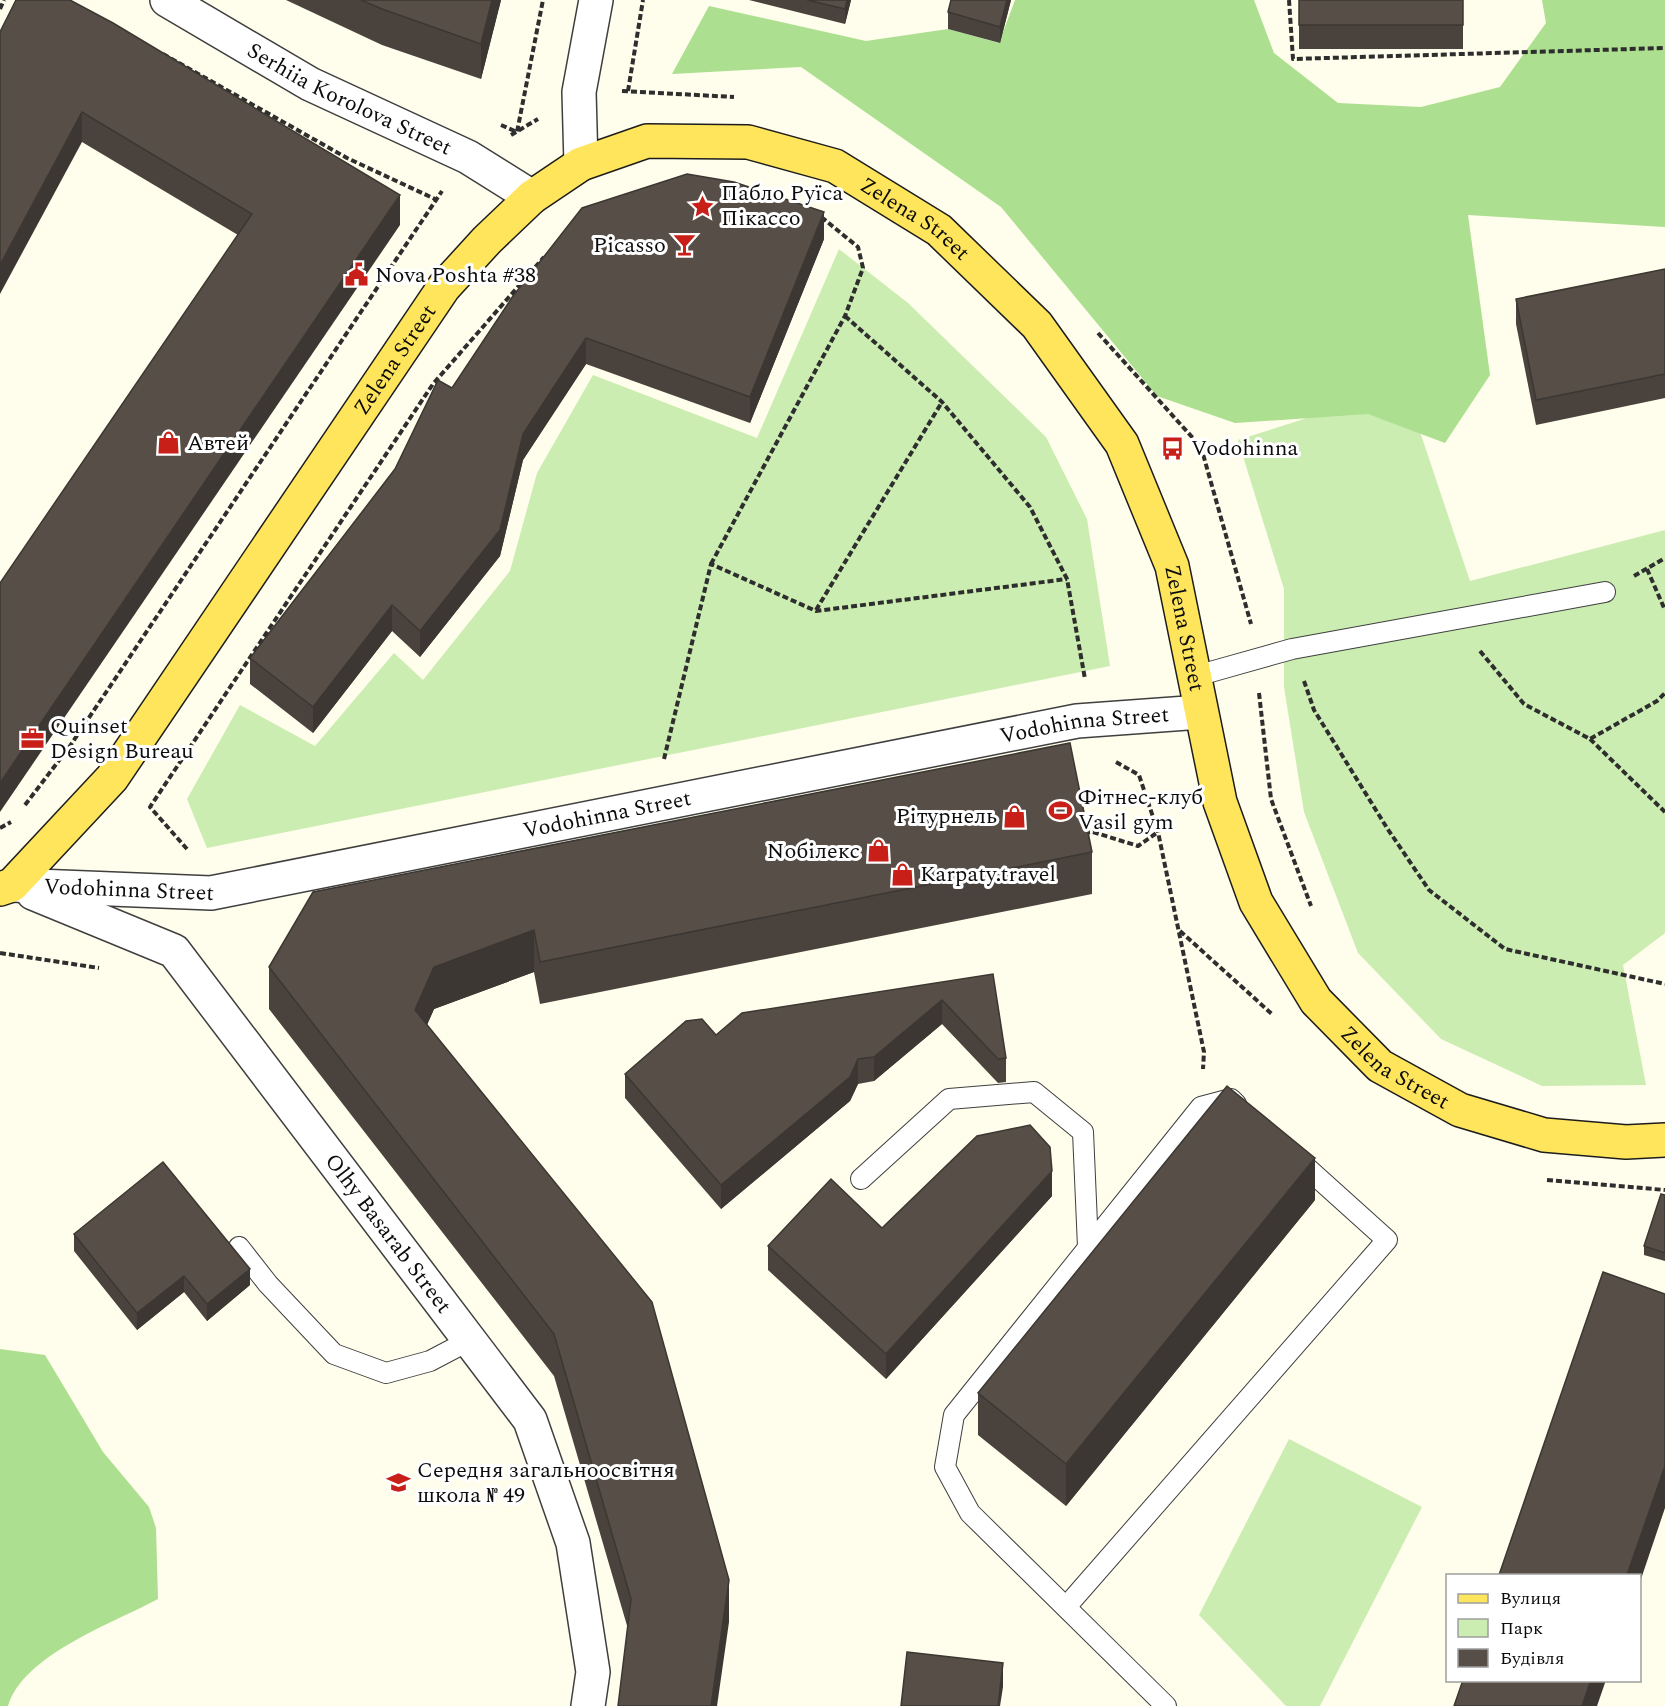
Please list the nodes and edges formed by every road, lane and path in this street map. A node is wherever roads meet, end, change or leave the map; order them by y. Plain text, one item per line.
1 (4, 0) edge
2 (167, 0) edge
3 (543, 0) edge
4 (596, 0) edge
5 (643, 0) edge
6 (1289, 0) edge
7 (0, 9) edge
8 (1665, 48) edge
9 (162, 53) edge
10 (628, 91) junction
11 (579, 92) junction
12 (746, 98) dead end
13 (517, 132) junction
14 (468, 157) junction
15 (581, 164) junction
16 (532, 197) junction
17 (435, 199) junction
18 (812, 211) edge
19 (550, 250) edge
20 (845, 316) junction
21 (1091, 325) dead end
22 (942, 402) junction
23 (711, 564) junction
24 (1647, 568) dead end
25 (1067, 579) junction
26 (1605, 592) dead end
27 (1665, 610) edge
28 (816, 611) junction
29 (1455, 620) junction
30 (1292, 650) junction
31 (1259, 659) junction
32 (1196, 676) junction
33 (1086, 686) dead end
34 (1665, 693) edge
35 (1201, 712) junction
36 (1590, 739) junction
37 (1113, 760) dead end
38 (663, 763) dead end
39 (150, 807) dead end
40 (22, 810) dead end
41 (1665, 812) edge
42 (15, 819) dead end
43 (0, 828) edge
44 (1158, 832) junction
45 (1080, 834) edge
46 (6, 887) edge
47 (1314, 913) dead end
48 (0, 953) edge
49 (106, 970) dead end
50 (1665, 984) edge
51 (1204, 1052) dead end
52 (1248, 1115) edge
53 (1665, 1140) edge
54 (1283, 1146) edge
55 (861, 1179) dead end
56 (240, 1247) dead end
57 (1088, 1247) junction
58 (470, 1340) junction
59 (1066, 1608) junction
60 (588, 1706) edge
61 (1166, 1706) edge

1 - 7 path
2 - 14 street, Serhiia Korolova Street
3 - 13 path
4 - 11 street
5 - 10 path
6 - 8 path
9 - 17 path
10 - 11 path
10 - 12 path
11 - 13 path
11 - 15 street
13 - 14 path
14 - 16 street, Serhiia Korolova Street
14 - 17 path
15 - 16 main road, Zelena Street
15 - 32 main road, Zelena Street
16 - 46 main road, Zelena Street
17 - 40 path
18 - 20 path
19 - 39 path
20 - 22 path
20 - 23 path
21 - 31 path
22 - 25 path
22 - 28 path
23 - 28 path
23 - 38 path
24 - 27 path
25 - 28 path
25 - 33 path
26 - 29 lane
29 - 30 lane
29 - 36 path
30 - 31 lane
30 - 50 path
31 - 32 lane
31 - 47 path
32 - 35 main road, Zelena Street
34 - 36 path
35 - 46 street, Vodohinna Street
35 - 53 main road, Zelena Street
36 - 41 path
37 - 44 path
42 - 43 path
44 - 45 path
44 - 51 path
46 - 58 street, Olhy Basarab Street
48 - 49 path
52 - 57 lane
54 - 59 lane
55 - 57 lane
56 - 58 lane
57 - 59 lane
58 - 60 street, Olhy Basarab Street
59 - 61 lane

